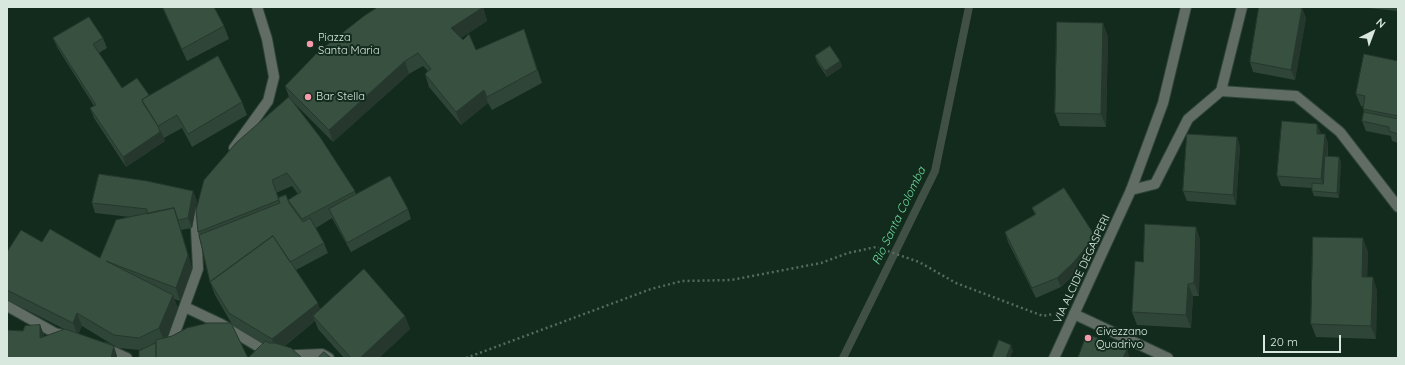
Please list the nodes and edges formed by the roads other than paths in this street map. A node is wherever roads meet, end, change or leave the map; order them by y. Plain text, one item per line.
1 (257, 7) edge
2 (1186, 7) edge
3 (1242, 7) edge
4 (1221, 91) junction
5 (228, 156) edge
6 (1131, 190) junction
7 (202, 201) edge
8 (1398, 207) edge
9 (7, 306) edge
10 (185, 307) junction
11 (1074, 314) junction
12 (76, 338) edge
13 (97, 344) edge
14 (158, 348) edge
15 (127, 358) edge
16 (329, 358) edge
17 (1054, 358) edge
18 (1168, 358) edge

1 - 5 street
2 - 6 street, VIA ALCIDE DEGASPERI
3 - 4 street
4 - 6 street
4 - 8 street
6 - 11 street, VIA ALCIDE DEGASPERI
7 - 10 street
9 - 12 street
10 - 14 street
10 - 16 street
11 - 17 street, VIA ALCIDE DEGASPERI
11 - 18 street
13 - 15 street

